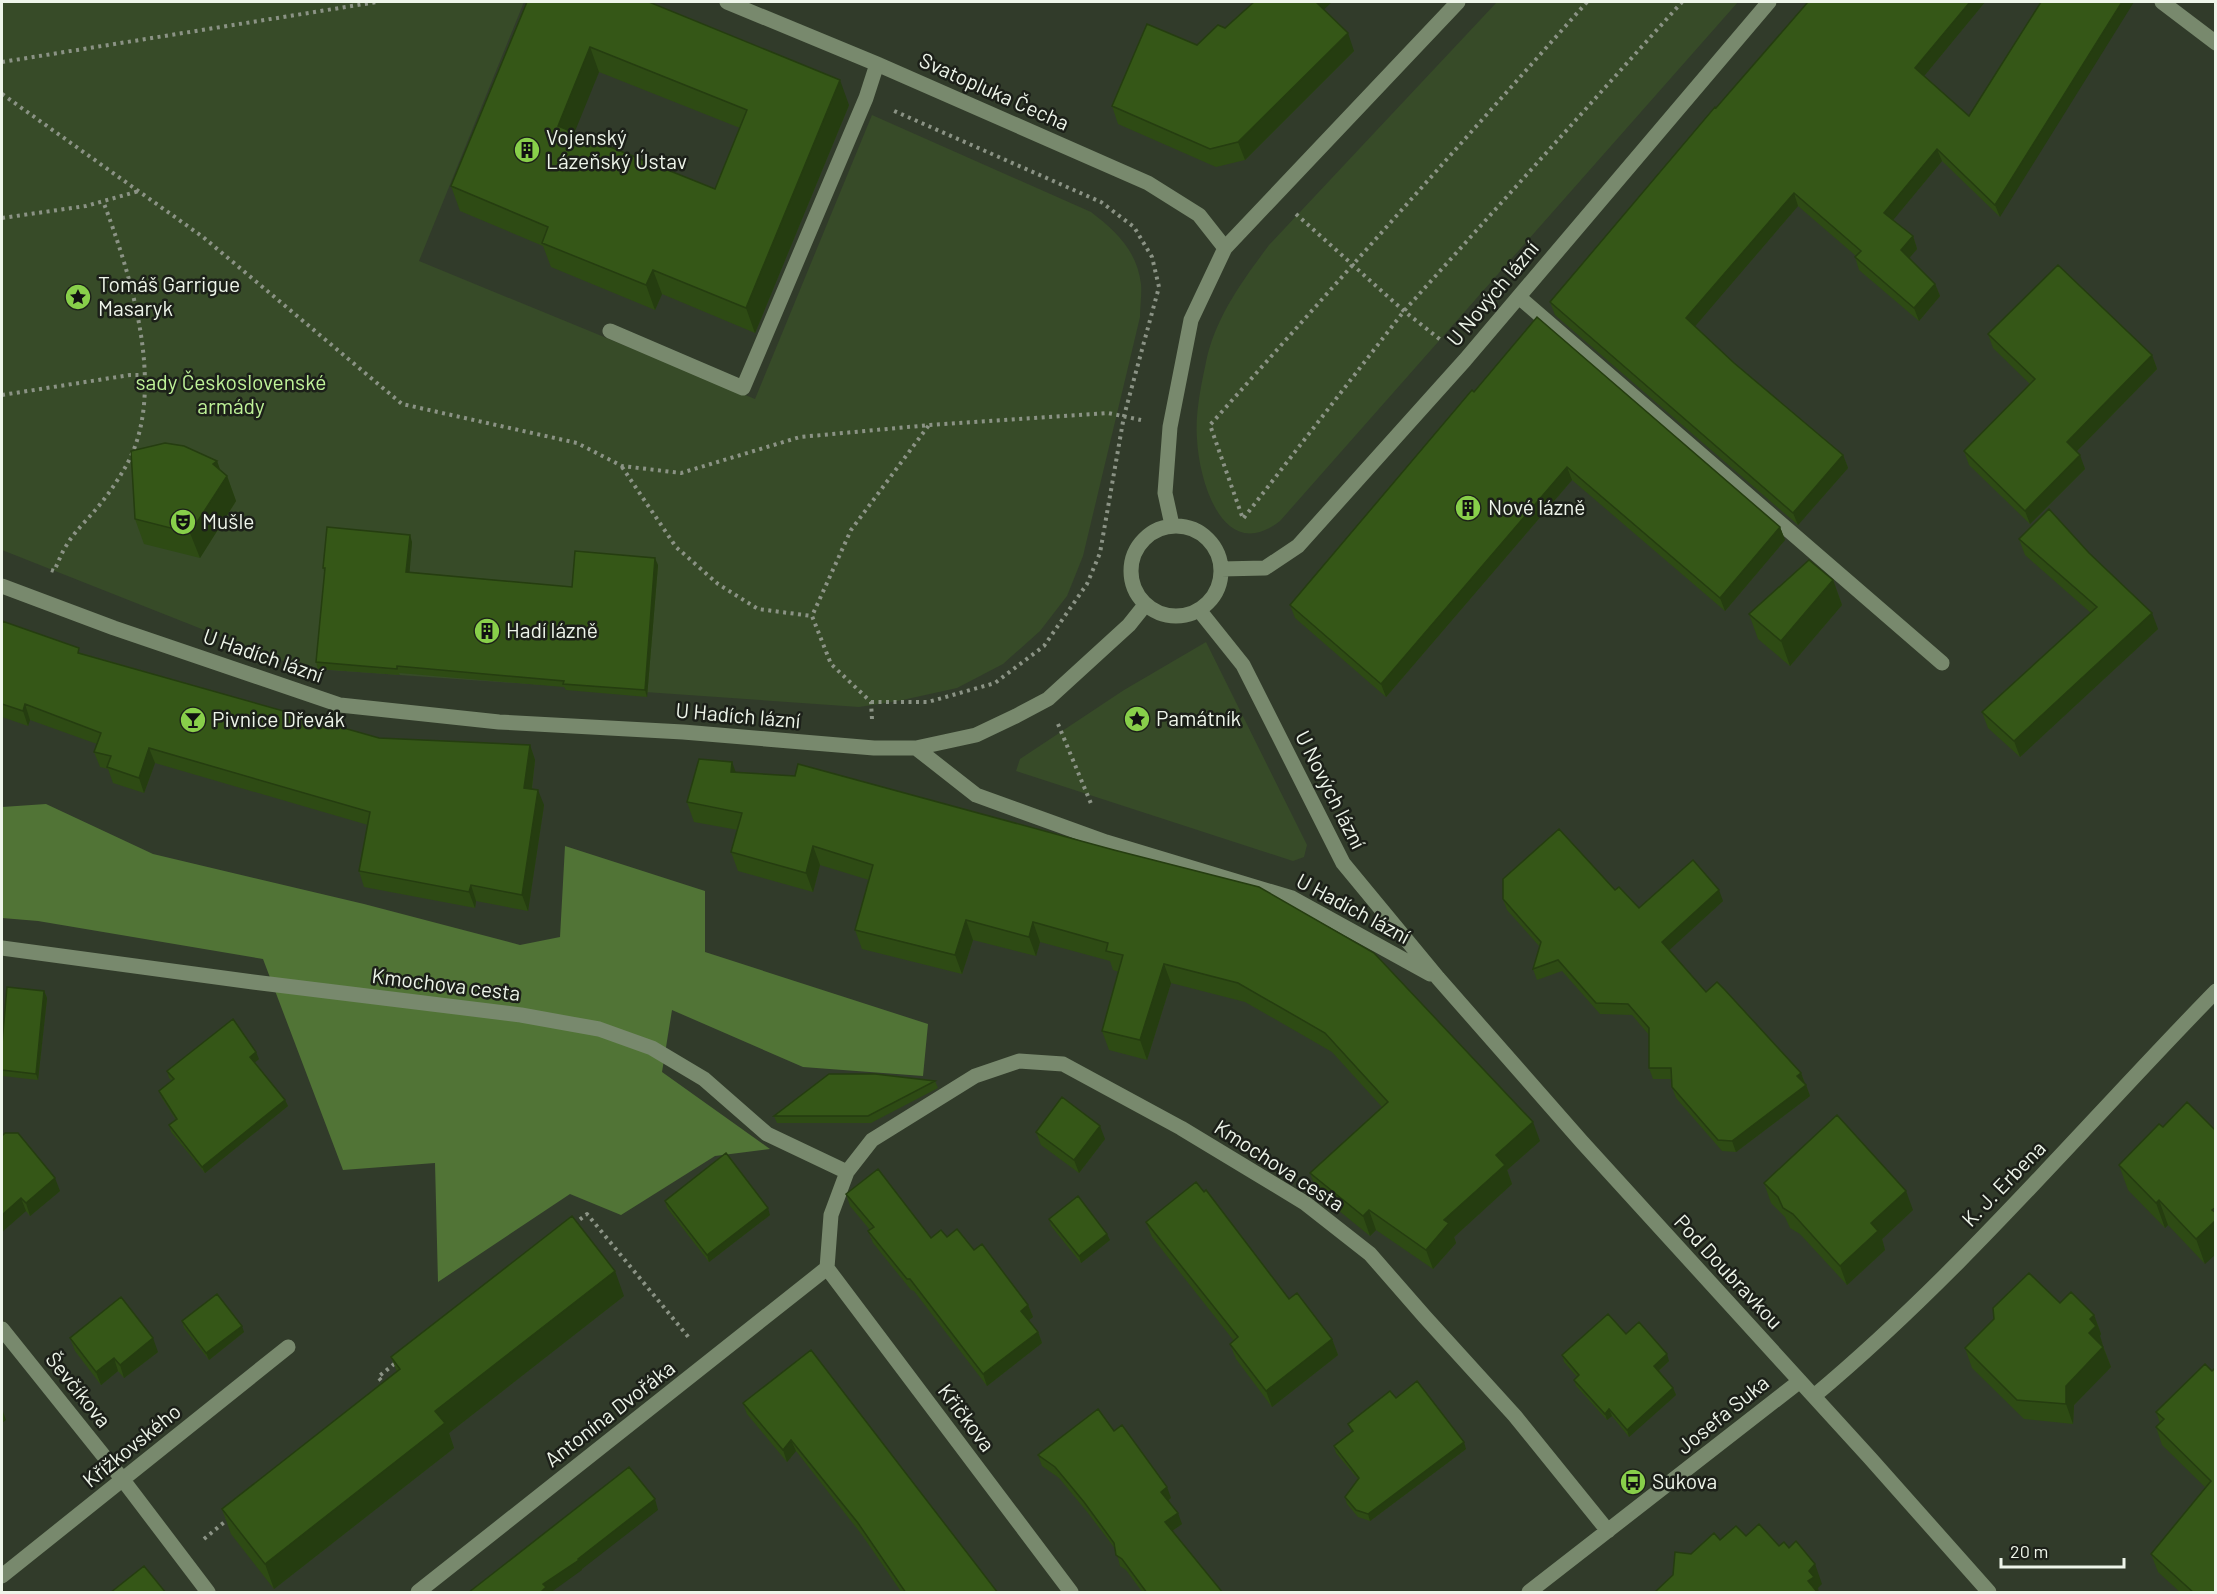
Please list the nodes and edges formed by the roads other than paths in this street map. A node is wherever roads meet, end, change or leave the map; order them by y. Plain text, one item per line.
1 (727, 2) edge
2 (1458, 2) edge
3 (1769, 2) edge
4 (2162, 2) edge
5 (2216, 43) edge
6 (877, 64) junction
7 (1225, 248) junction
8 (1519, 297) junction
9 (610, 332) dead end
10 (1172, 525) junction
11 (1221, 569) junction
12 (2, 586) edge
13 (1145, 605) junction
14 (1199, 610) junction
15 (1942, 663) dead end
16 (915, 748) junction
17 (2, 948) edge
18 (1438, 978) junction
19 (2216, 991) edge
20 (847, 1172) junction
21 (827, 1268) junction
22 (2, 1329) edge
23 (288, 1347) dead end
24 (1800, 1381) junction
25 (1814, 1396) junction
26 (123, 1480) junction
27 (1608, 1531) junction
28 (2, 1576) edge
29 (208, 1593) edge
30 (418, 1593) edge
31 (1071, 1593) edge
32 (1529, 1593) edge
33 (1989, 1593) edge

1 - 6 street, Svatopluka Čecha
2 - 7 street
3 - 8 street, U Nových lázní
4 - 5 street
6 - 7 street, Svatopluka Čecha
6 - 9 street
7 - 10 street
8 - 11 street, U Nových lázní
8 - 15 street
10 - 11 street
10 - 13 street
11 - 14 street
12 - 16 street, U Hadích lázní
13 - 14 street
13 - 16 street
14 - 18 street, U Nových lázní
16 - 18 street, U Hadích lázní
17 - 20 street, Kmochova cesta
18 - 24 street, Pod Doubravkou
19 - 25 street, K. J. Erbena
20 - 21 street, Kmochova cesta
20 - 27 street, Kmochova cesta
21 - 30 street, Antonína Dvořáka
21 - 31 street, Křičkova
22 - 26 street, Ševčíkova
23 - 26 street, Křížkovského
24 - 25 street, Pod Doubravkou
24 - 27 street, Josefa Suka
25 - 33 street, Pod Doubravkou
26 - 28 street, Křížkovského
26 - 29 street, Ševčíkova
27 - 32 street, Josefa Suka

